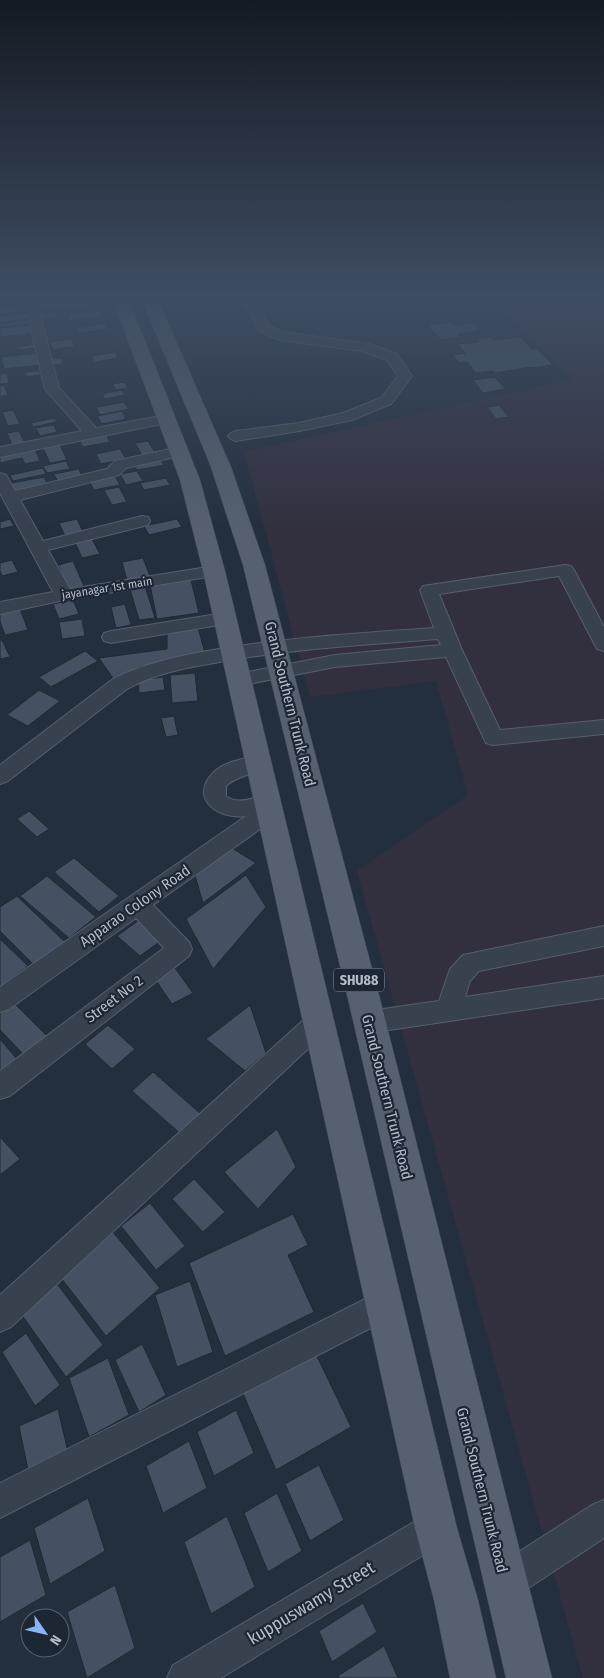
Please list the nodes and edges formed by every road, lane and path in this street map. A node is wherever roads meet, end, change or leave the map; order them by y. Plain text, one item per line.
1 (48, 373) edge
2 (149, 373) edge
3 (181, 373) edge
4 (403, 373) edge
5 (166, 419) junction
6 (92, 434) junction
7 (236, 436) dead end
8 (0, 452) edge
9 (179, 452) junction
10 (0, 478) edge
11 (11, 497) junction
12 (142, 521) dead end
13 (38, 547) junction
14 (214, 571) junction
15 (64, 595) junction
16 (0, 608) edge
17 (224, 619) junction
18 (110, 637) dead end
19 (448, 642) junction
20 (604, 645) edge
21 (279, 660) junction
22 (235, 666) junction
23 (604, 727) edge
24 (258, 762) junction
25 (0, 776) edge
26 (268, 807) junction
27 (137, 904) junction
28 (604, 936) edge
29 (604, 987) edge
30 (0, 1001) edge
31 (449, 1009) junction
32 (319, 1022) junction
33 (369, 1022) junction
34 (0, 1087) edge
35 (385, 1304) junction
36 (0, 1316) edge
37 (0, 1501) edge
38 (604, 1517) edge
39 (436, 1528) junction
40 (504, 1582) junction
41 (186, 1678) edge
42 (473, 1678) edge
43 (529, 1678) edge

1 - 6 street
2 - 5 main road, SHU88
3 - 21 main road, Grand Southern Trunk Road / SHU88
4 - 7 street
5 - 6 street
5 - 9 main road, SHU88
6 - 8 street
9 - 11 street
9 - 14 main road, SHU88
10 - 11 street
11 - 13 street
12 - 13 street
13 - 15 street
14 - 15 street, jayanagar 1st main
14 - 17 main road, SHU88
15 - 16 street, jayanagar 1st main
17 - 18 street
17 - 22 main road, SHU88
19 - 20 street
19 - 21 street
19 - 23 street
21 - 22 street
21 - 22 street
21 - 33 main road, Grand Southern Trunk Road / SHU88
22 - 24 main road, SHU88
22 - 25 street
24 - 26 main road, SHU88
24 - 26 street
26 - 27 street, Apparao Colony Road
26 - 32 main road, SHU88
27 - 30 street, Apparao Colony Road
27 - 34 street, Street No 2
28 - 31 street
29 - 31 street
31 - 33 street
32 - 35 main road, SHU88
32 - 36 street
33 - 40 main road, Grand Southern Trunk Road / SHU88
35 - 37 street
35 - 39 main road, SHU88
38 - 40 street
39 - 41 street, kuppuswamy Street
39 - 42 main road, SHU88
40 - 43 main road, Grand Southern Trunk Road / SHU88

